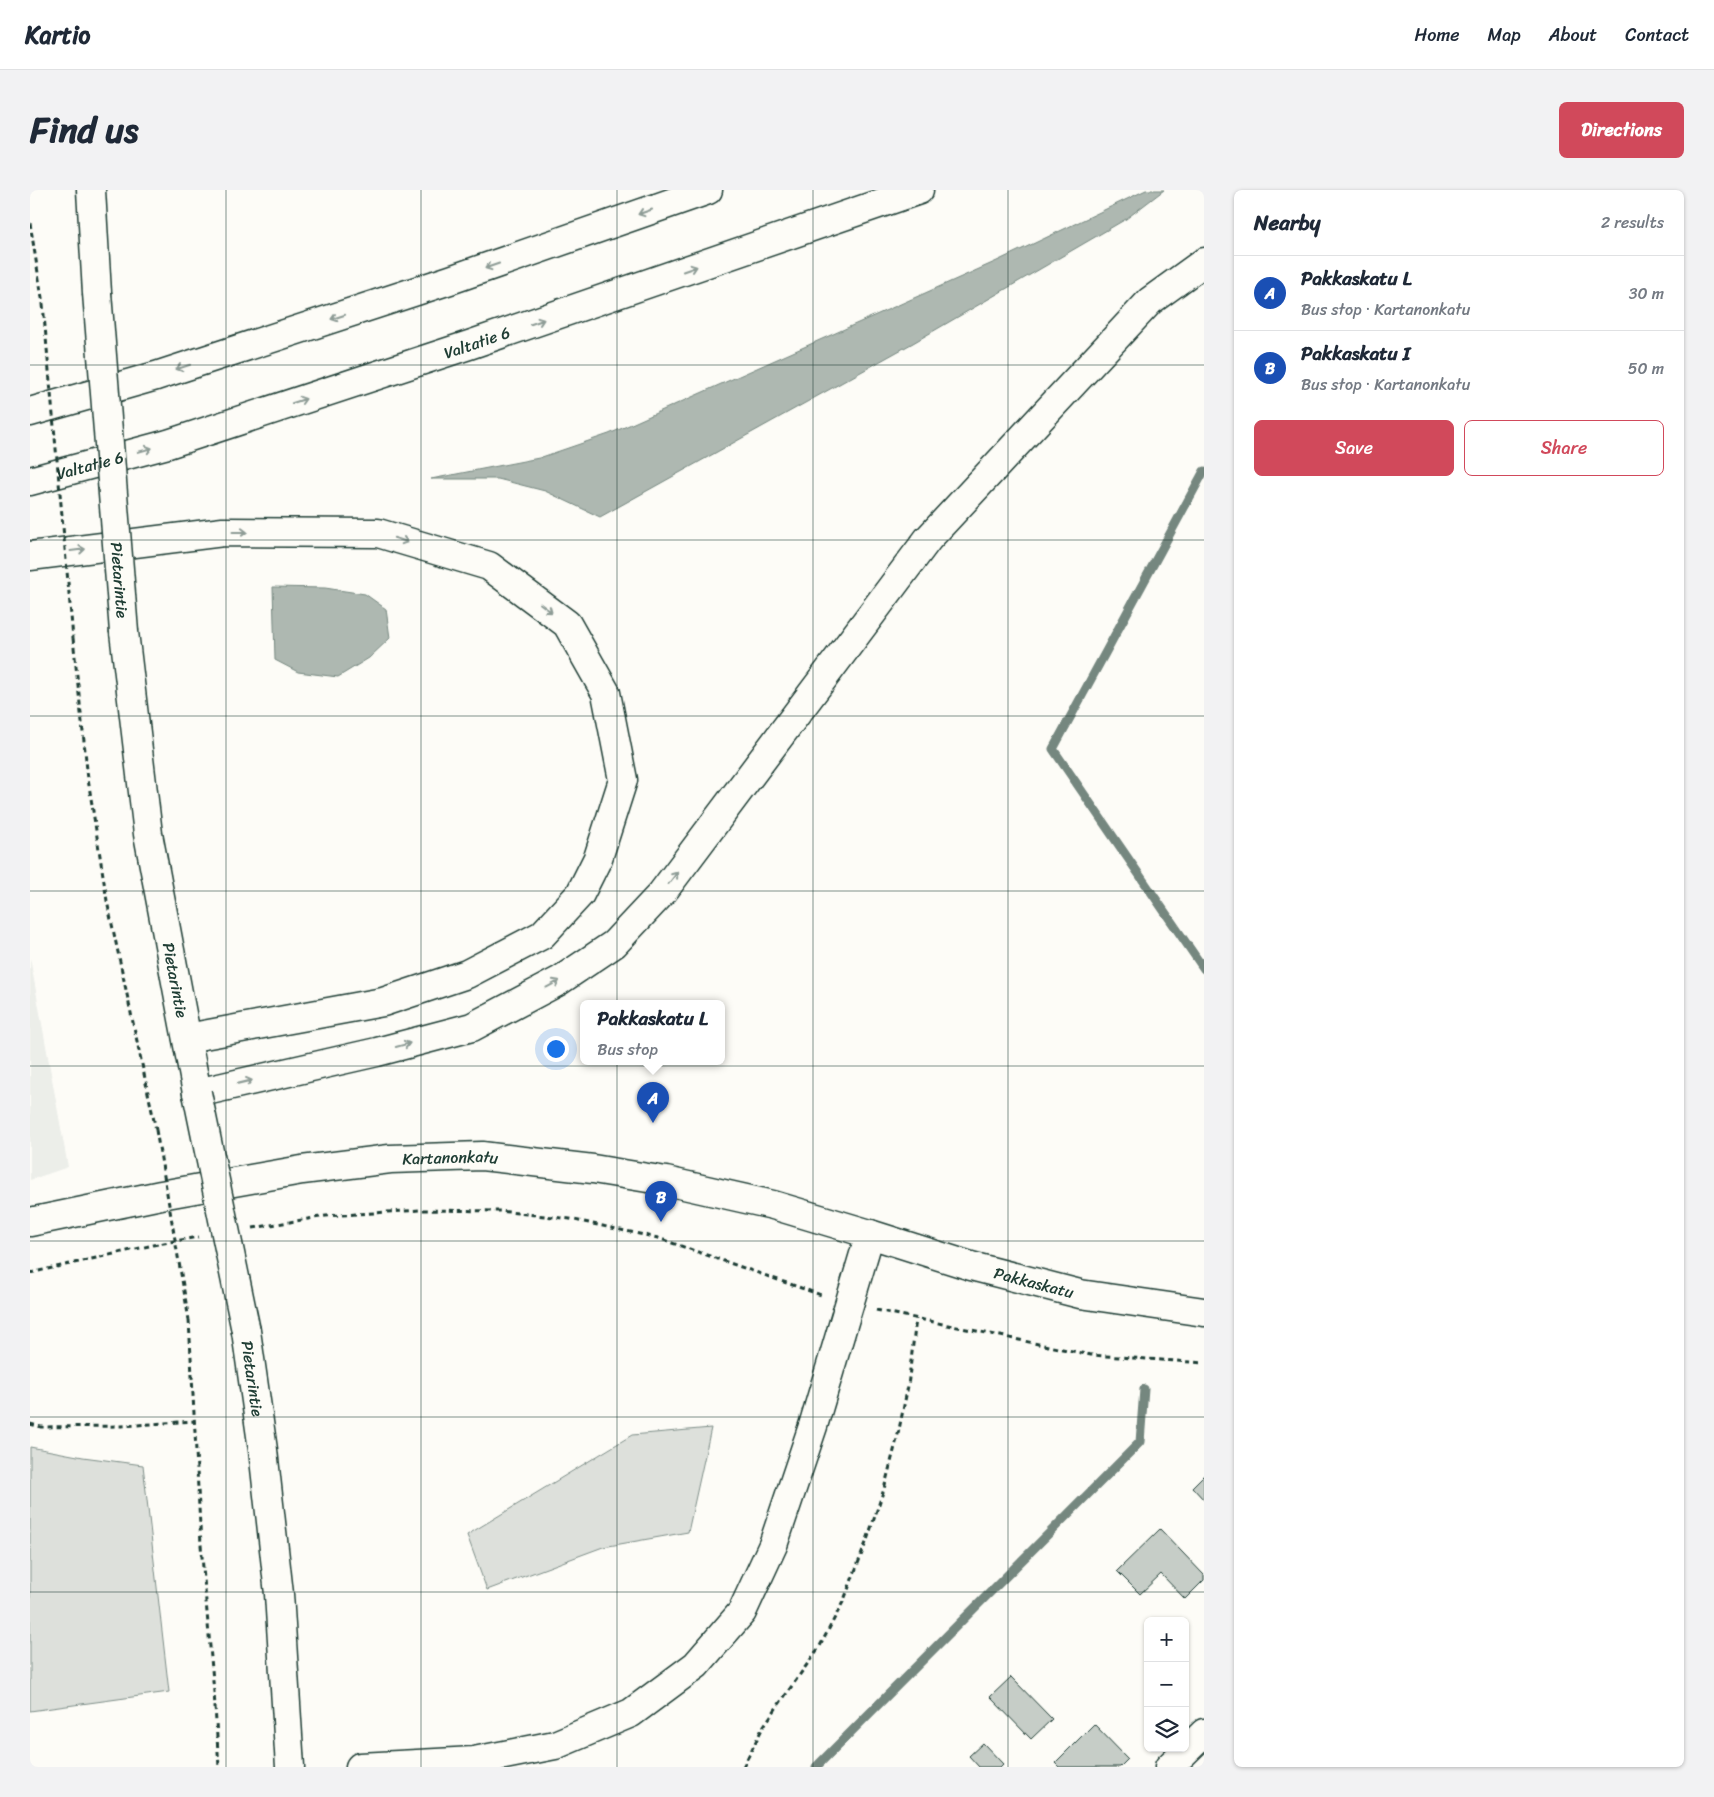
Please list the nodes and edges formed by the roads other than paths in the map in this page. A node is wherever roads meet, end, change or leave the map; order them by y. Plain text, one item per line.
1 (91, 190) edge
2 (708, 190) edge
3 (919, 190) edge
4 (1204, 262) edge
5 (30, 412) edge
6 (30, 481) edge
7 (30, 556) edge
8 (187, 1038) junction
9 (197, 1093) junction
10 (30, 1222) edge
11 (870, 1234) junction
12 (1204, 1312) edge
13 (1204, 1733) edge
14 (290, 1767) edge
15 (360, 1767) edge
16 (1169, 1767) edge

1 - 8 main road, Pietarintie, bridge
2 -> 5 main road
6 -> 3 main road, Valtatie 6
9 -> 4 main road
7 -> 8 main road
8 - 9 main road, Pietarintie
9 - 14 main road, Pietarintie, bridge
10 - 11 main road, Kartanonkatu
11 - 12 main road, Pakkaskatu
11 - 15 main road
13 - 16 main road

